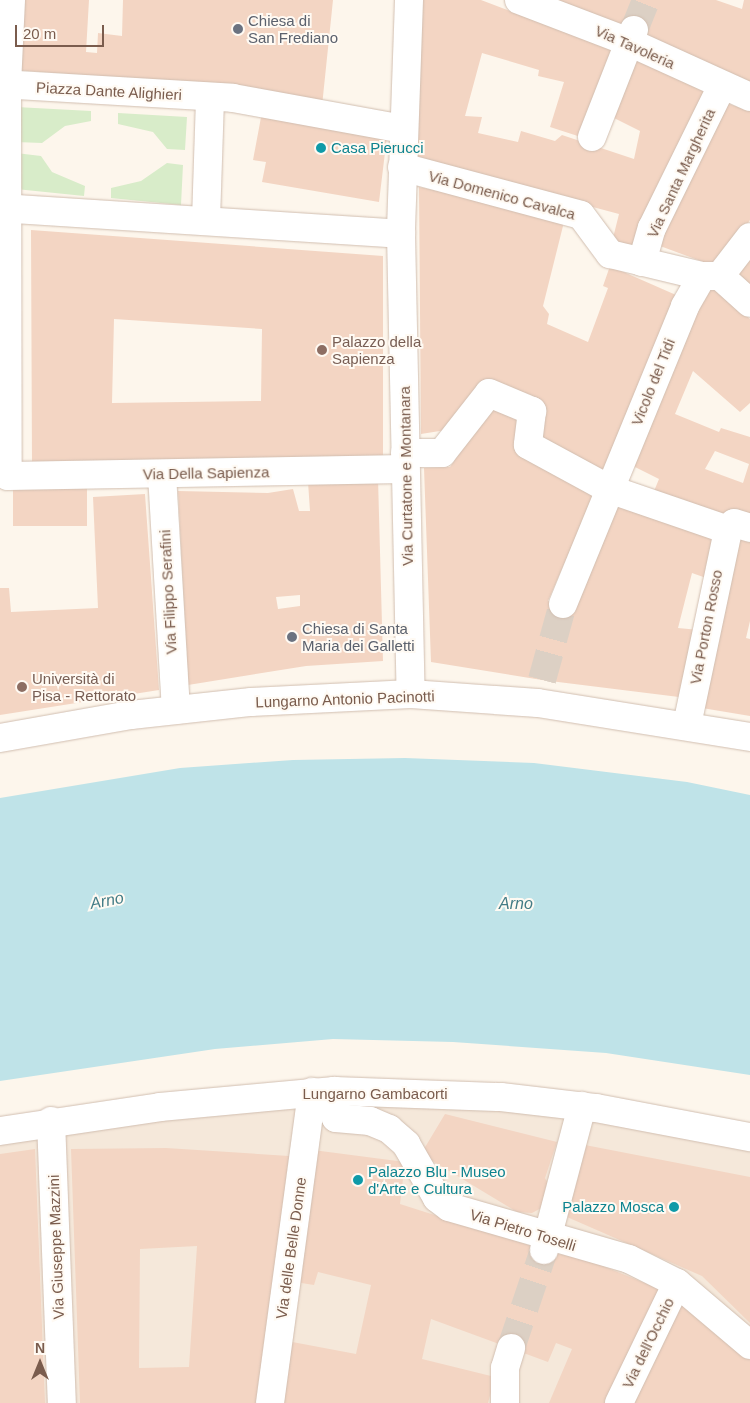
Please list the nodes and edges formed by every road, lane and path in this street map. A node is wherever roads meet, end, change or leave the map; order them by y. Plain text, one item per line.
1 (11, 0) edge
2 (409, 0) edge
3 (519, 0) edge
4 (631, 36) junction
5 (5, 81) edge
6 (722, 86) junction
7 (750, 96) edge
8 (222, 98) junction
9 (403, 128) junction
10 (592, 137) dead end
11 (402, 167) junction
12 (4, 208) edge
13 (206, 220) junction
14 (388, 232) junction
15 (750, 237) edge
16 (642, 262) junction
17 (711, 276) junction
18 (750, 303) edge
19 (405, 461) junction
20 (162, 474) junction
21 (609, 489) junction
22 (739, 529) edge
23 (563, 604) tunnel mouth
24 (412, 694) junction
25 (175, 697) junction
26 (687, 725) junction
27 (750, 737) edge
28 (0, 738) edge
29 (323, 1092) junction
30 (582, 1106) junction
31 (51, 1121) junction
32 (0, 1131) edge
33 (750, 1137) edge
34 (546, 1244) junction
35 (677, 1283) junction
36 (750, 1345) edge
37 (510, 1348) tunnel mouth
38 (62, 1403) edge
39 (270, 1403) edge
40 (504, 1403) edge
41 (619, 1403) edge

1 - 5 street
2 - 9 street, Via Curtatone e Montanara
3 - 4 street, Via Tavoleria
4 - 6 street, Via Tavoleria
4 - 10 street
5 - 8 street, Piazza Dante Alighieri
5 - 12 street
6 - 7 street, Via Tavoleria
6 - 16 street, Via Santa Margherita
8 - 9 street, Piazza Dante Alighieri
8 - 13 street
9 - 11 street, Via Curtatone e Montanara
11 - 14 street, Via Curtatone e Montanara
11 - 16 street, Via Domenico Cavalca
12 - 13 street
12 - 20 street, Via Della Sapienza
13 - 14 street
14 - 19 street, Via Curtatone e Montanara
15 - 17 street, Vicolo del Tidi
16 - 17 street, Via Domenico Cavalca
17 - 18 street, Via Domenico Cavalca
17 - 21 street, Vicolo del Tidi
19 - 20 street, Via Della Sapienza
19 - 21 street, Via Della Sapienza
19 - 24 street, Via Curtatone e Montanara
20 - 25 street, Via Filippo Serafini
21 - 22 street, Via Porton Rosso
21 - 23 street, Vicolo del Tidi
22 - 26 street, Via Porton Rosso
24 - 25 street, Lungarno Antonio Pacinotti
24 - 26 street, Lungarno Antonio Pacinotti
25 - 28 street, Lungarno Antonio Pacinotti
26 - 27 street, Lungarno Antonio Pacinotti
29 - 30 street, Lungarno Gambacorti
29 - 31 street, Lungarno Gambacorti
29 - 34 street, Via Pietro Toselli
29 - 39 street, Via delle Belle Donne
30 - 33 street, Lungarno Gambacorti
30 - 34 street
31 - 32 street, Lungarno Gambacorti
31 - 38 street, Via Giuseppe Mazzini
34 - 35 street, Via Pietro Toselli
35 - 36 street, Via Pietro Toselli
35 - 41 street, Via dell'Occhio
37 - 40 street

